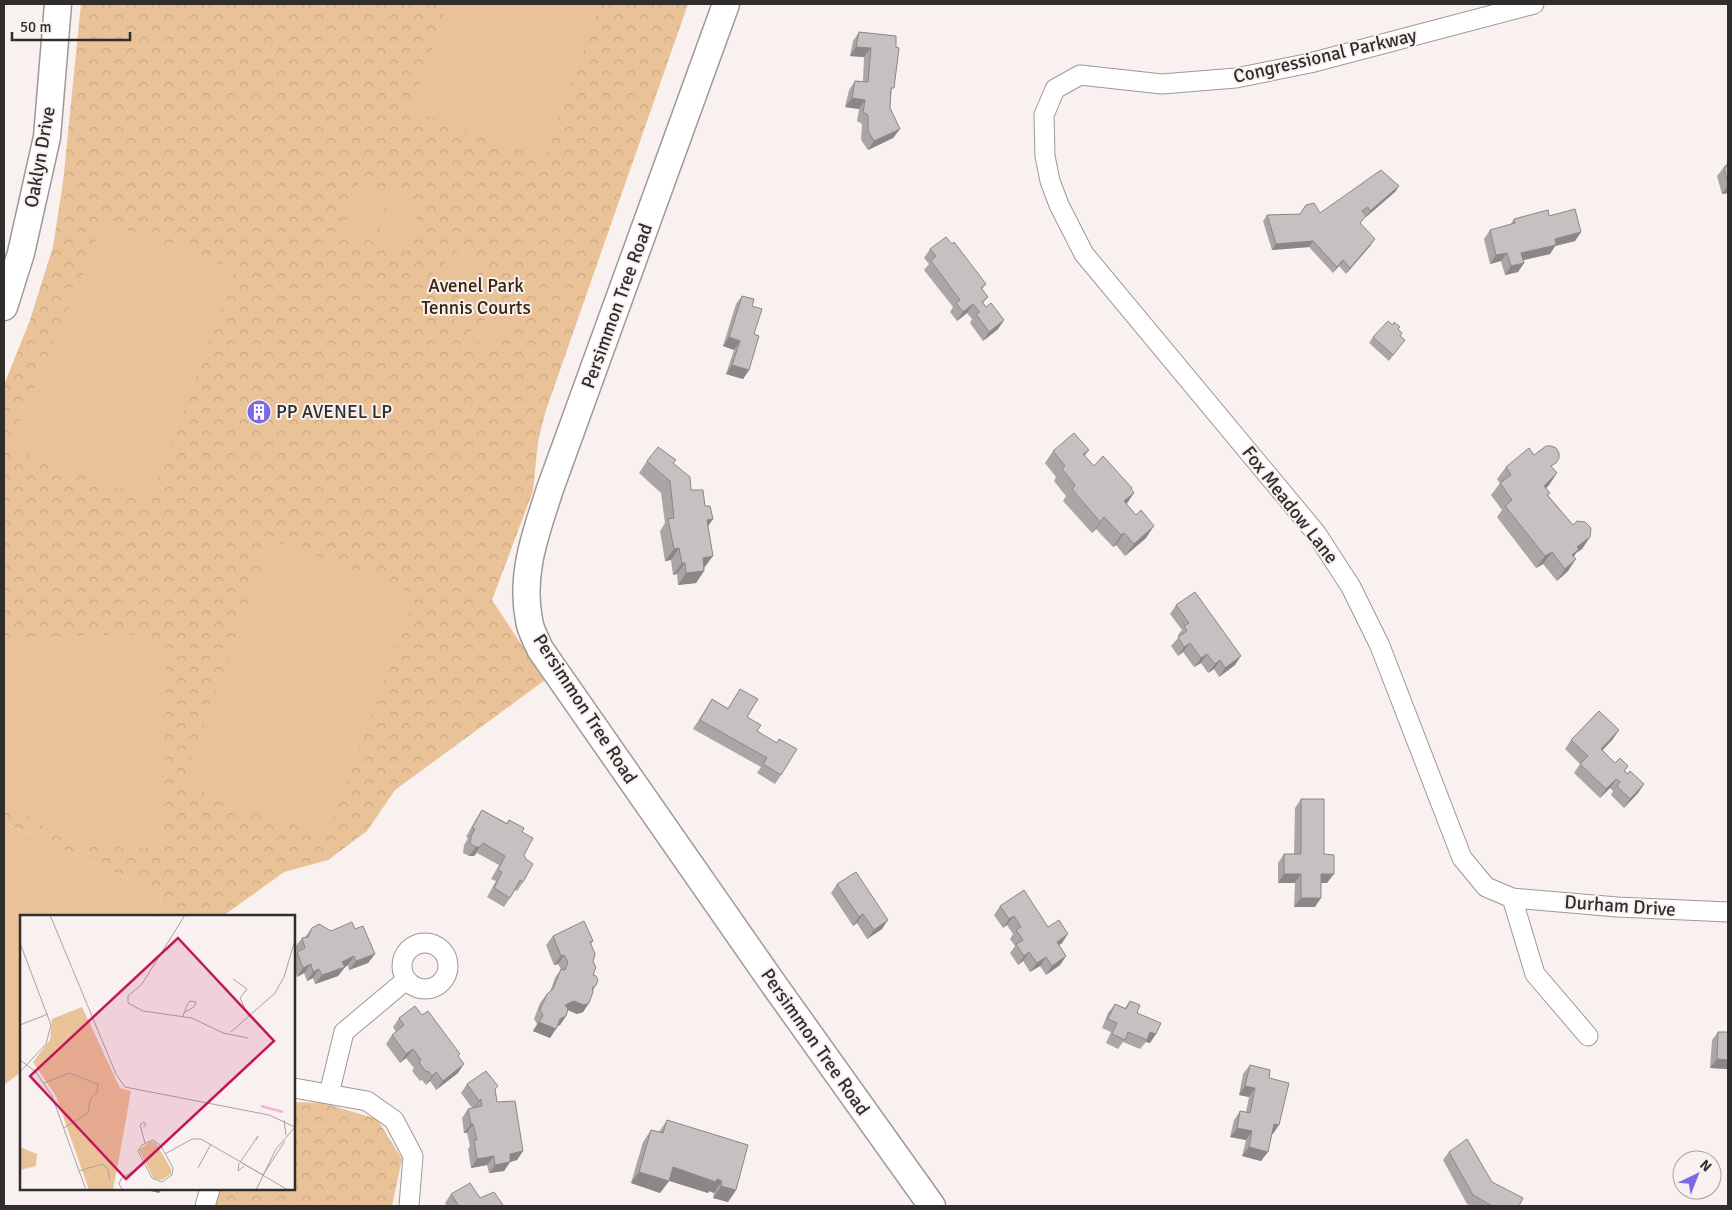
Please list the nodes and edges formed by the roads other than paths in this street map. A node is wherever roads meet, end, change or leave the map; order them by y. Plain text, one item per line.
1 (58, 4) edge
2 (726, 4) edge
3 (1534, 4) edge
4 (1044, 115) joint
5 (4, 307) edge
6 (1512, 898) junction
7 (1728, 912) edge
8 (406, 980) dead end
9 (1588, 1036) dead end
10 (295, 1088) edge
11 (328, 1094) junction
12 (210, 1190) edge
13 (205, 1206) edge
14 (409, 1206) edge
15 (932, 1206) edge

1 - 5 main road, Oaklyn Drive
2 - 15 main road, Persimmon Tree Road
3 - 4 street, Congressional Parkway
4 - 6 street, Fox Meadow Lane
6 - 7 street, Durham Drive
6 - 9 street
8 - 11 street
10 - 11 street
11 - 14 street
12 - 13 street

